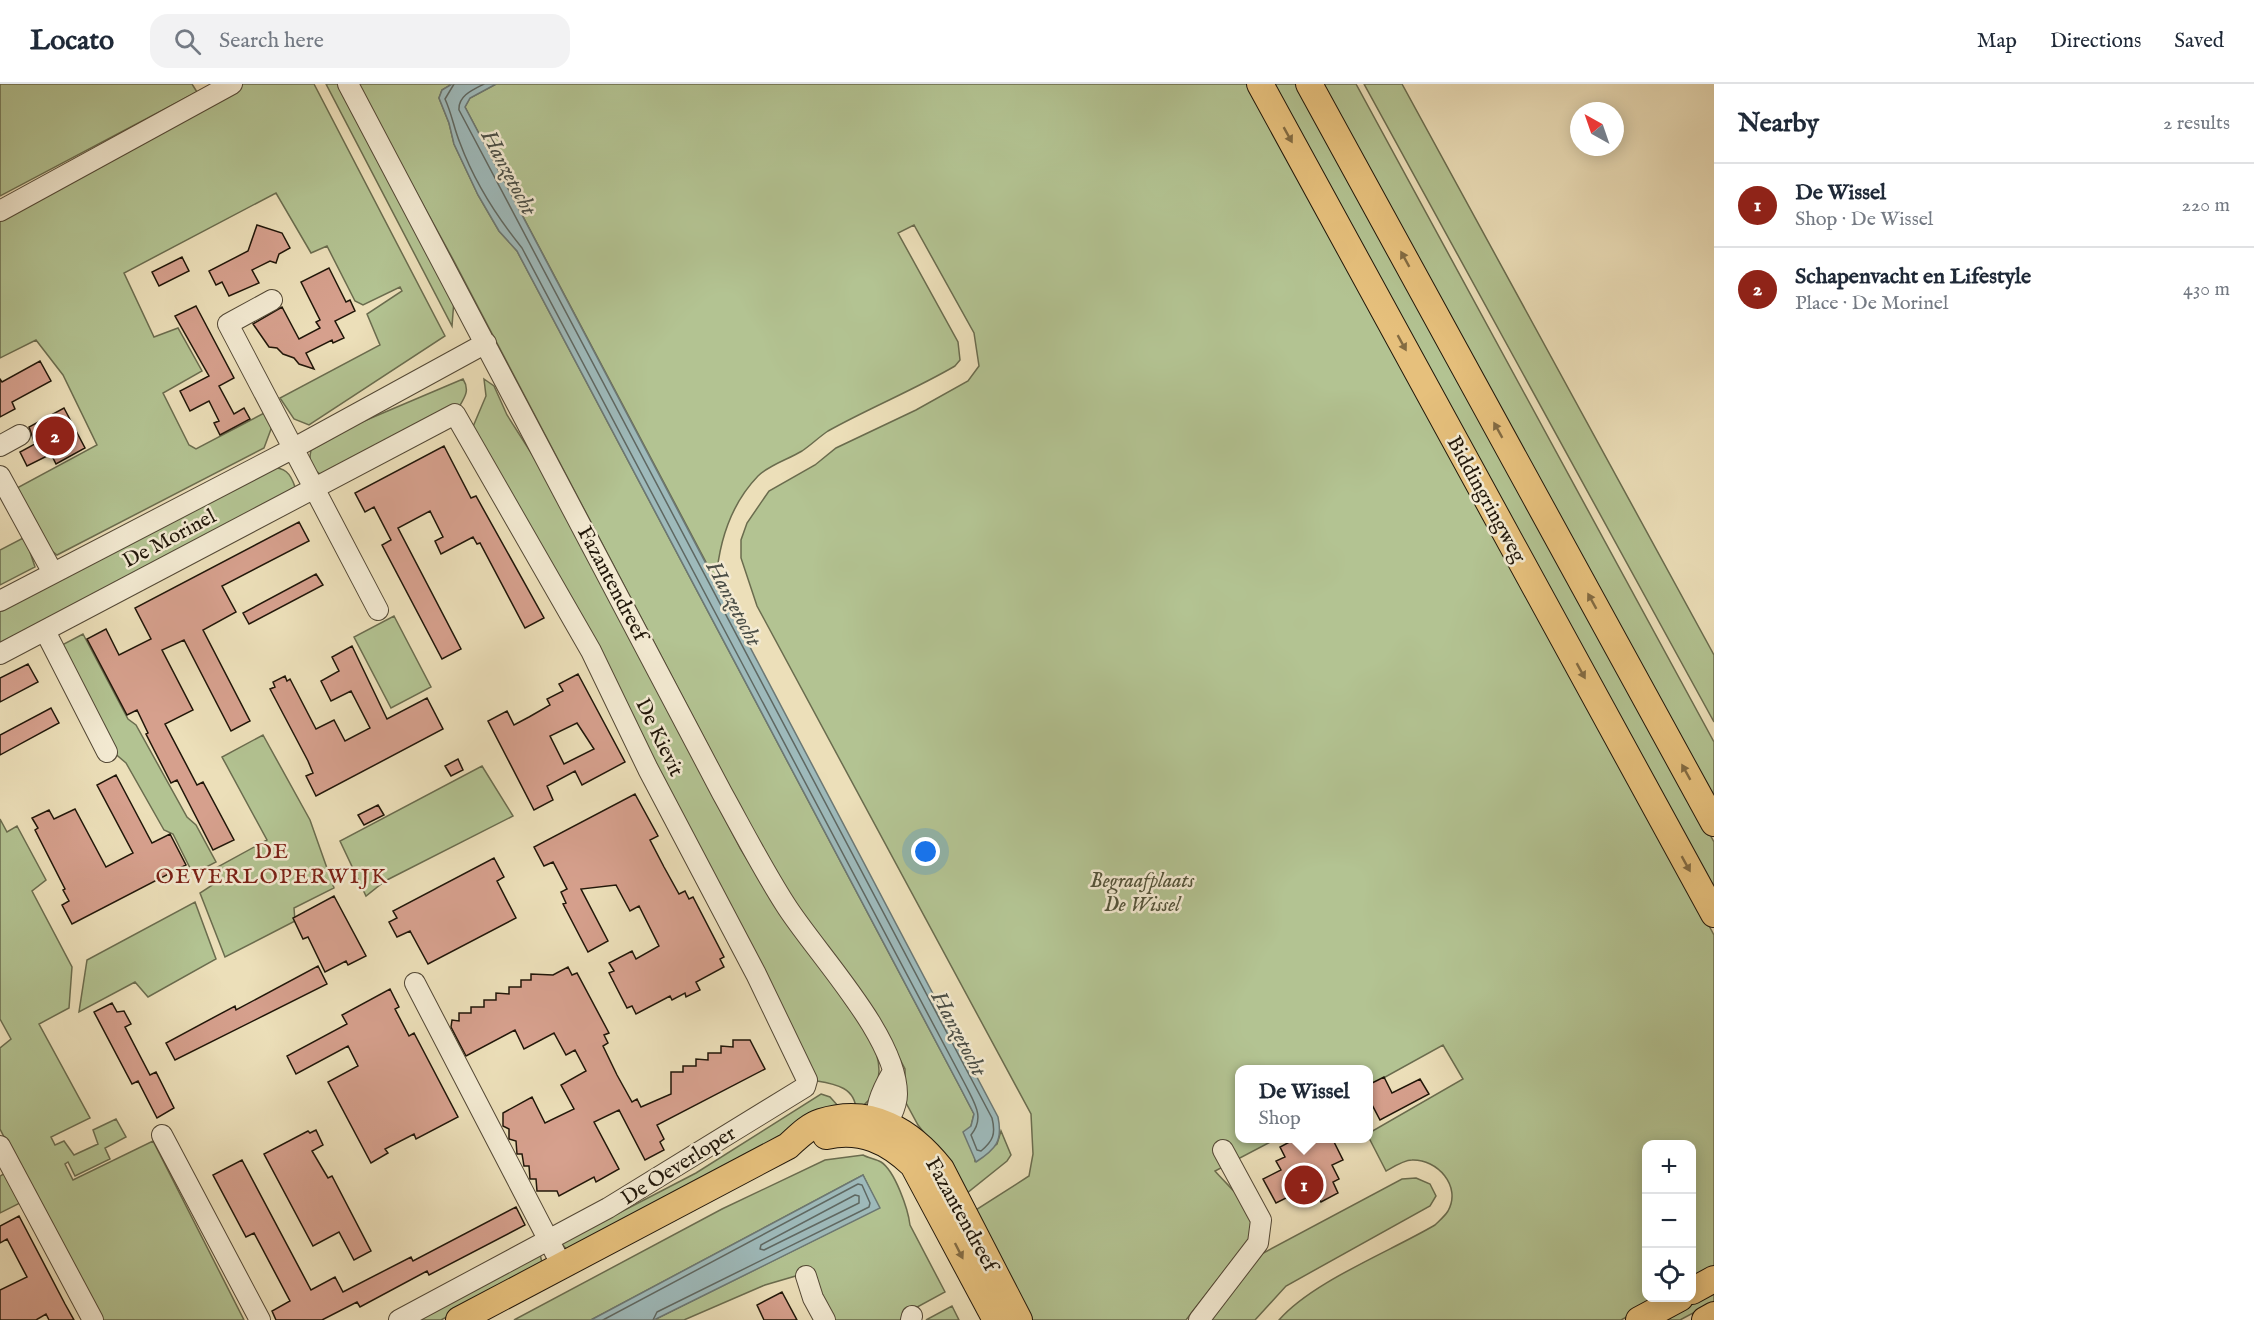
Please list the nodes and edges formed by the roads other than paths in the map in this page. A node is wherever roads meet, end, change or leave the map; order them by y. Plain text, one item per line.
1 (232, 84) edge
2 (348, 84) edge
3 (1260, 84) edge
4 (1309, 84) edge
5 (0, 211) edge
6 (273, 300) dead end
7 (486, 343) junction
8 (455, 414) joint
9 (20, 435) dead end
10 (0, 446) edge
11 (294, 448) junction
12 (0, 476) edge
13 (315, 488) junction
14 (53, 573) junction
15 (0, 601) edge
16 (378, 610) dead end
17 (45, 631) junction
18 (0, 654) edge
19 (107, 752) dead end
20 (1714, 823) edge
21 (1714, 914) edge
22 (415, 983) dead end
23 (805, 1087) joint
24 (880, 1127) junction
25 (162, 1135) dead end
26 (0, 1146) edge
27 (1223, 1150) dead end
28 (549, 1239) junction
29 (562, 1266) junction
30 (806, 1276) dead end
31 (1714, 1279) edge
32 (1696, 1290) edge
33 (1673, 1302) edge
34 (1714, 1316) edge
35 (93, 1320) edge
36 (260, 1320) edge
37 (399, 1320) edge
38 (459, 1320) edge
39 (825, 1320) edge
40 (996, 1320) edge
41 (1019, 1320) edge
42 (1199, 1320) edge
43 (1639, 1320) edge
44 (1705, 1320) edge

1 - 5 street
2 - 7 street, Fazantendreef
3 -> 21 main road, Biddingringweg
20 -> 4 main road, Biddingringweg
6 - 11 street
7 - 11 street, De Morinel
7 - 24 street, Fazantendreef
8 - 13 street, De Morinel
8 - 23 street, De Kievit
9 - 10 street
11 - 13 street
11 - 14 street, De Morinel
12 - 14 street
13 - 16 street
13 - 17 street, De Morinel
14 - 15 street, De Morinel
17 - 18 street, De Morinel
17 - 19 street
22 - 28 street
23 - 28 street, De Oeverloper
24 - 29 main road, De Oeverloper
24 -> 40 main road, Fazantendreef
24 - 41 main road, Fazantendreef
25 - 36 street
26 - 35 street
27 - 42 street
28 - 29 street
28 - 37 street, De Oeverloper
29 - 38 main road, De Oeverloper
30 - 39 street
31 - 32 main road
33 - 43 main road
34 - 44 main road

